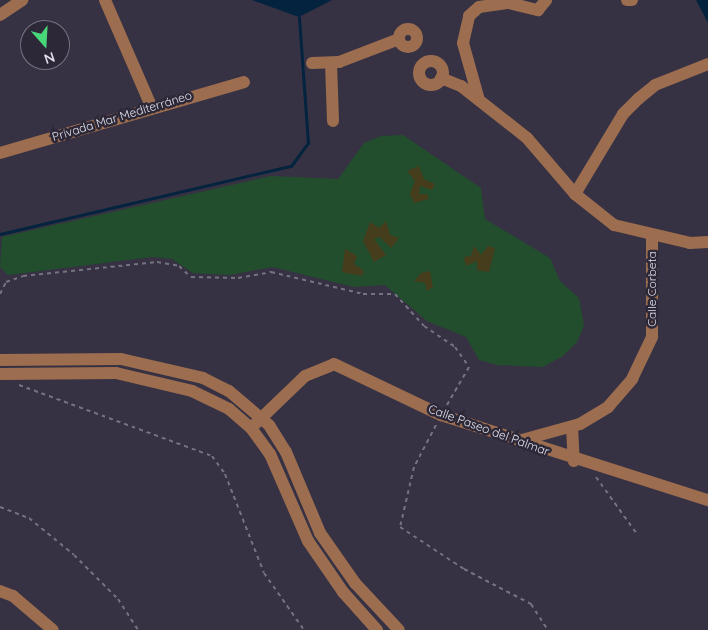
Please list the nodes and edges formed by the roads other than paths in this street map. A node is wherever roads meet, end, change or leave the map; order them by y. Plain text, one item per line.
1 (22, 0) edge
2 (105, 0) edge
3 (546, 0) edge
4 (627, 0) edge
5 (632, 0) edge
6 (0, 15) edge
7 (331, 62) junction
8 (312, 63) dead end
9 (423, 63) junction
10 (703, 66) edge
11 (442, 78) junction
12 (244, 82) dead end
13 (479, 100) junction
14 (151, 106) junction
15 (333, 121) dead end
16 (0, 153) edge
17 (575, 194) junction
18 (652, 236) junction
19 (708, 242) edge
20 (0, 360) edge
21 (0, 374) edge
22 (262, 417) junction
23 (572, 427) junction
24 (250, 428) junction
25 (521, 441) junction
26 (574, 461) junction
27 (708, 500) edge
28 (0, 591) edge
29 (53, 630) edge
30 (377, 630) edge
31 (399, 630) edge

1 - 6 street
2 - 14 street
3 - 13 street
4 - 5 street
7 - 8 street
7 - 9 street
7 - 15 street
9 - 11 street
9 - 11 street
10 - 17 street
11 - 13 street
12 - 14 street, Privada Mar Mediterráneo
13 - 17 street
14 - 16 street, Privada Mar Mediterráneo
17 - 18 street
18 - 19 street
18 - 23 street, Calle Corbeta
20 - 22 street
21 - 24 street
22 - 24 street, Calle Paseo del Palmar
22 - 25 street, Calle Paseo del Palmar
22 - 31 street
23 - 25 street, Calle Corbeta
23 - 26 street
24 - 30 street
25 - 26 street, Calle Paseo del Palmar
26 - 27 street, Calle Paseo del Palmar
28 - 29 street

